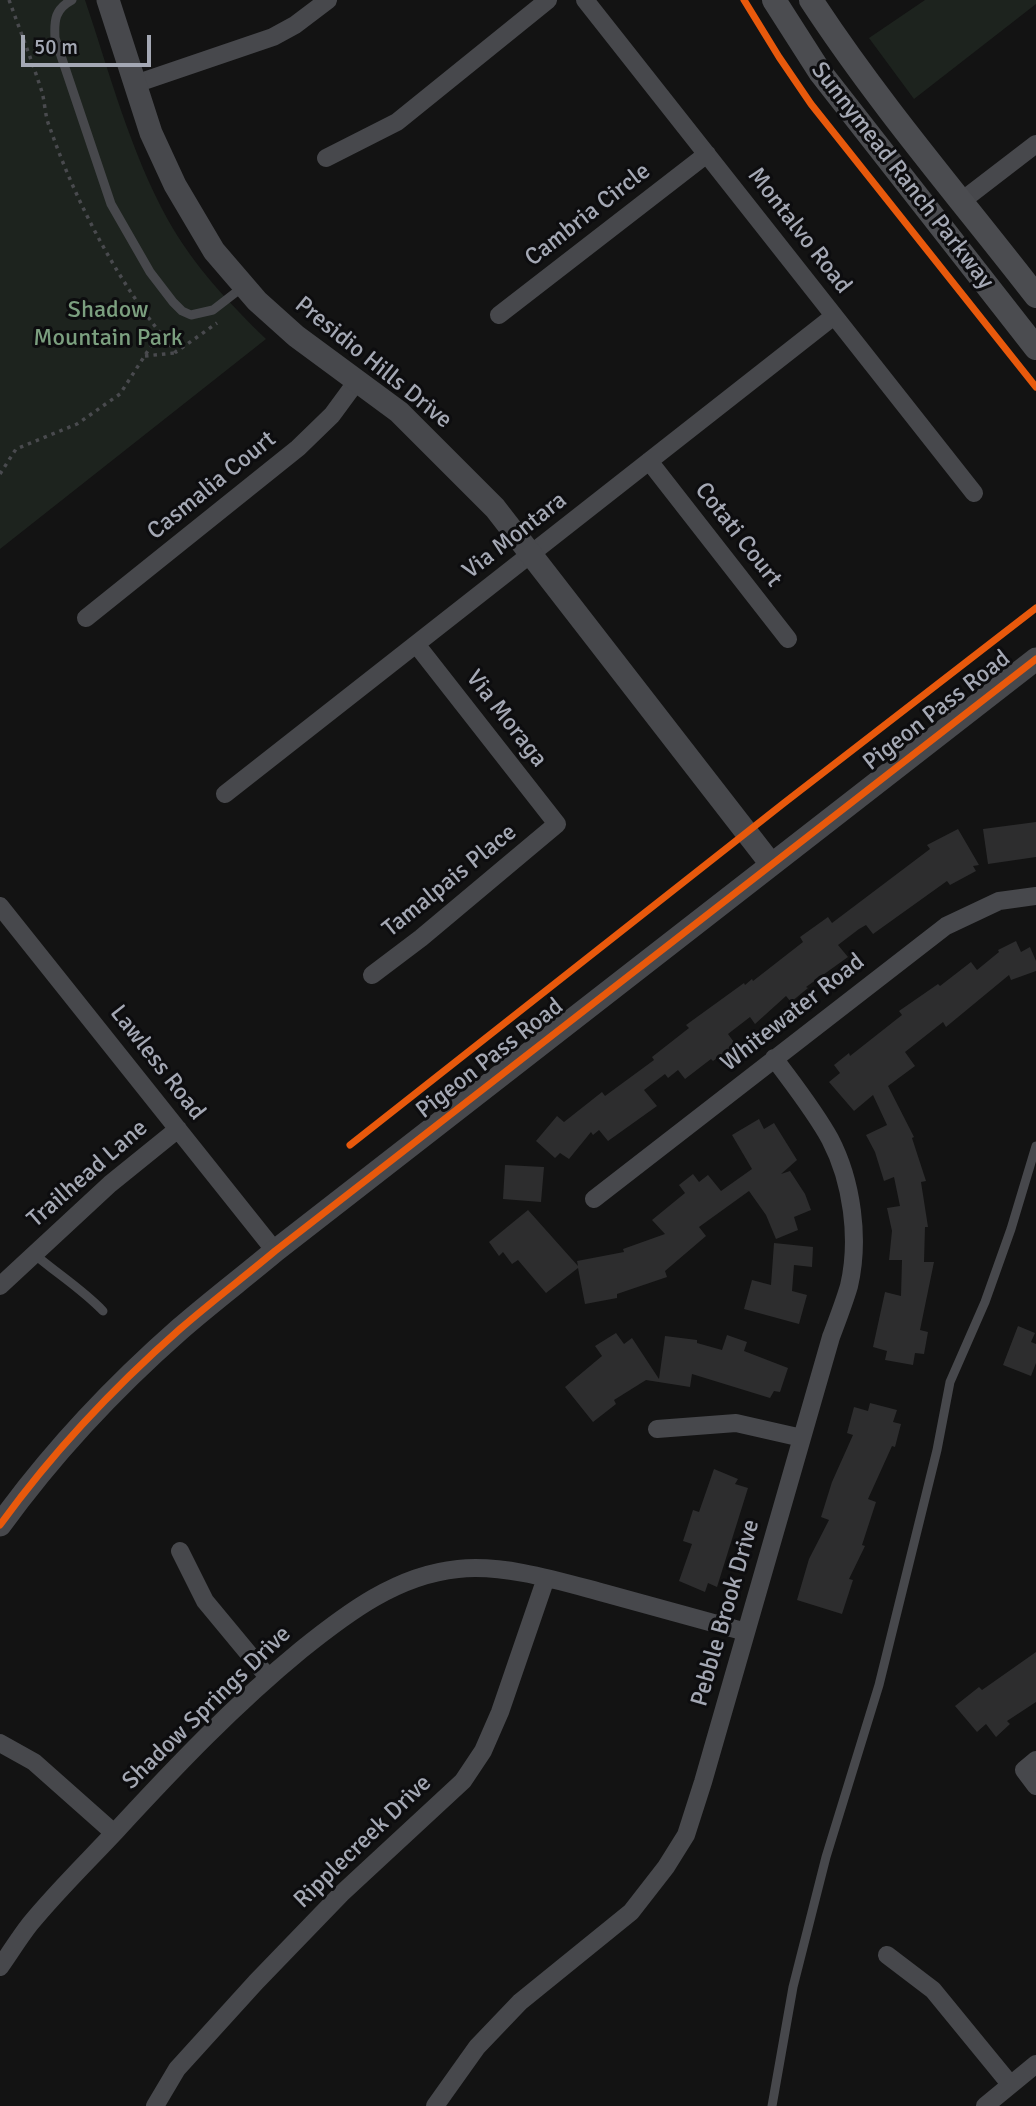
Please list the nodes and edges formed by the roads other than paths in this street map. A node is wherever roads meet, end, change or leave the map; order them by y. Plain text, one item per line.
1 (72, 0) edge
2 (107, 0) edge
3 (328, 0) edge
4 (548, 0) edge
5 (585, 0) edge
6 (774, 0) edge
7 (811, 0) edge
8 (820, 72) junction
9 (135, 84) junction
10 (1036, 144) edge
11 (707, 154) junction
12 (326, 158) dead end
13 (963, 201) junction
14 (244, 286) junction
15 (1036, 296) edge
16 (499, 315) dead end
17 (834, 316) junction
18 (1036, 348) edge
19 (358, 381) junction
20 (649, 461) junction
21 (974, 493) dead end
22 (530, 554) junction
23 (86, 618) dead end
24 (788, 639) dead end
25 (416, 644) junction
26 (1036, 659) edge
27 (225, 794) dead end
28 (557, 824) joint
29 (771, 864) junction
30 (1036, 896) edge
31 (0, 905) edge
32 (372, 975) dead end
33 (774, 1058) junction
34 (178, 1129) junction
35 (1036, 1146) edge
36 (594, 1199) dead end
37 (275, 1251) junction
38 (33, 1253) junction
39 (0, 1286) edge
40 (103, 1311) dead end
41 (657, 1429) dead end
42 (802, 1438) junction
43 (0, 1525) edge
44 (180, 1551) dead end
45 (546, 1578) junction
46 (746, 1632) junction
47 (268, 1677) junction
48 (0, 1743) edge
49 (1030, 1765) edge
50 (1036, 1786) edge
51 (114, 1833) junction
52 (887, 1955) dead end
53 (0, 1968) edge
54 (1036, 2064) edge
55 (1010, 2084) junction
56 (155, 2106) edge
57 (435, 2106) edge
58 (772, 2106) edge
59 (985, 2106) edge

1 - 14 lane
2 - 9 street, Presidio Hills Drive
3 - 9 street
4 - 12 street
5 - 11 street, Montalvo Road
6 - 8 main road, Sunnymead Ranch Parkway
7 - 13 main road, Sunnymead Ranch Parkway
8 - 13 main road
8 - 18 main road, Sunnymead Ranch Parkway
9 - 14 street, Presidio Hills Drive
10 - 13 street
11 - 16 street, Cambria Circle
11 - 17 street, Montalvo Road
13 - 15 main road, Sunnymead Ranch Parkway
14 - 19 street, Presidio Hills Drive
17 - 20 street, Via Montara
17 - 21 street, Montalvo Road
19 - 22 street, Presidio Hills Drive
19 - 23 street, Casmalia Court
20 - 22 street, Via Montara
20 - 24 street, Cotati Court
22 - 25 street, Via Montara
22 - 29 street, Presidio Hills Drive
25 - 27 street, Via Montara
25 - 28 street, Via Moraga
26 - 29 street, Pigeon Pass Road
28 - 32 street, Tamalpais Place
29 - 37 street, Pigeon Pass Road
30 - 33 street, Whitewater Road
31 - 34 street, Lawless Road
33 - 36 street, Whitewater Road
33 - 42 street, Pebble Brook Drive
34 - 37 street, Lawless Road
34 - 38 street, Trailhead Lane
35 - 58 lane
37 - 43 street, Pigeon Pass Road
38 - 39 street, Trailhead Lane
38 - 40 lane
41 - 42 street
42 - 46 street, Pebble Brook Drive
44 - 47 street
45 - 46 street, Shadow Springs Drive
45 - 47 street, Shadow Springs Drive
45 - 56 street, Ripplecreek Drive
46 - 57 street, Pebble Brook Drive
47 - 51 street, Shadow Springs Drive
48 - 51 street
49 - 50 street
51 - 53 street, Shadow Springs Drive
52 - 55 street
54 - 55 street
55 - 59 street

